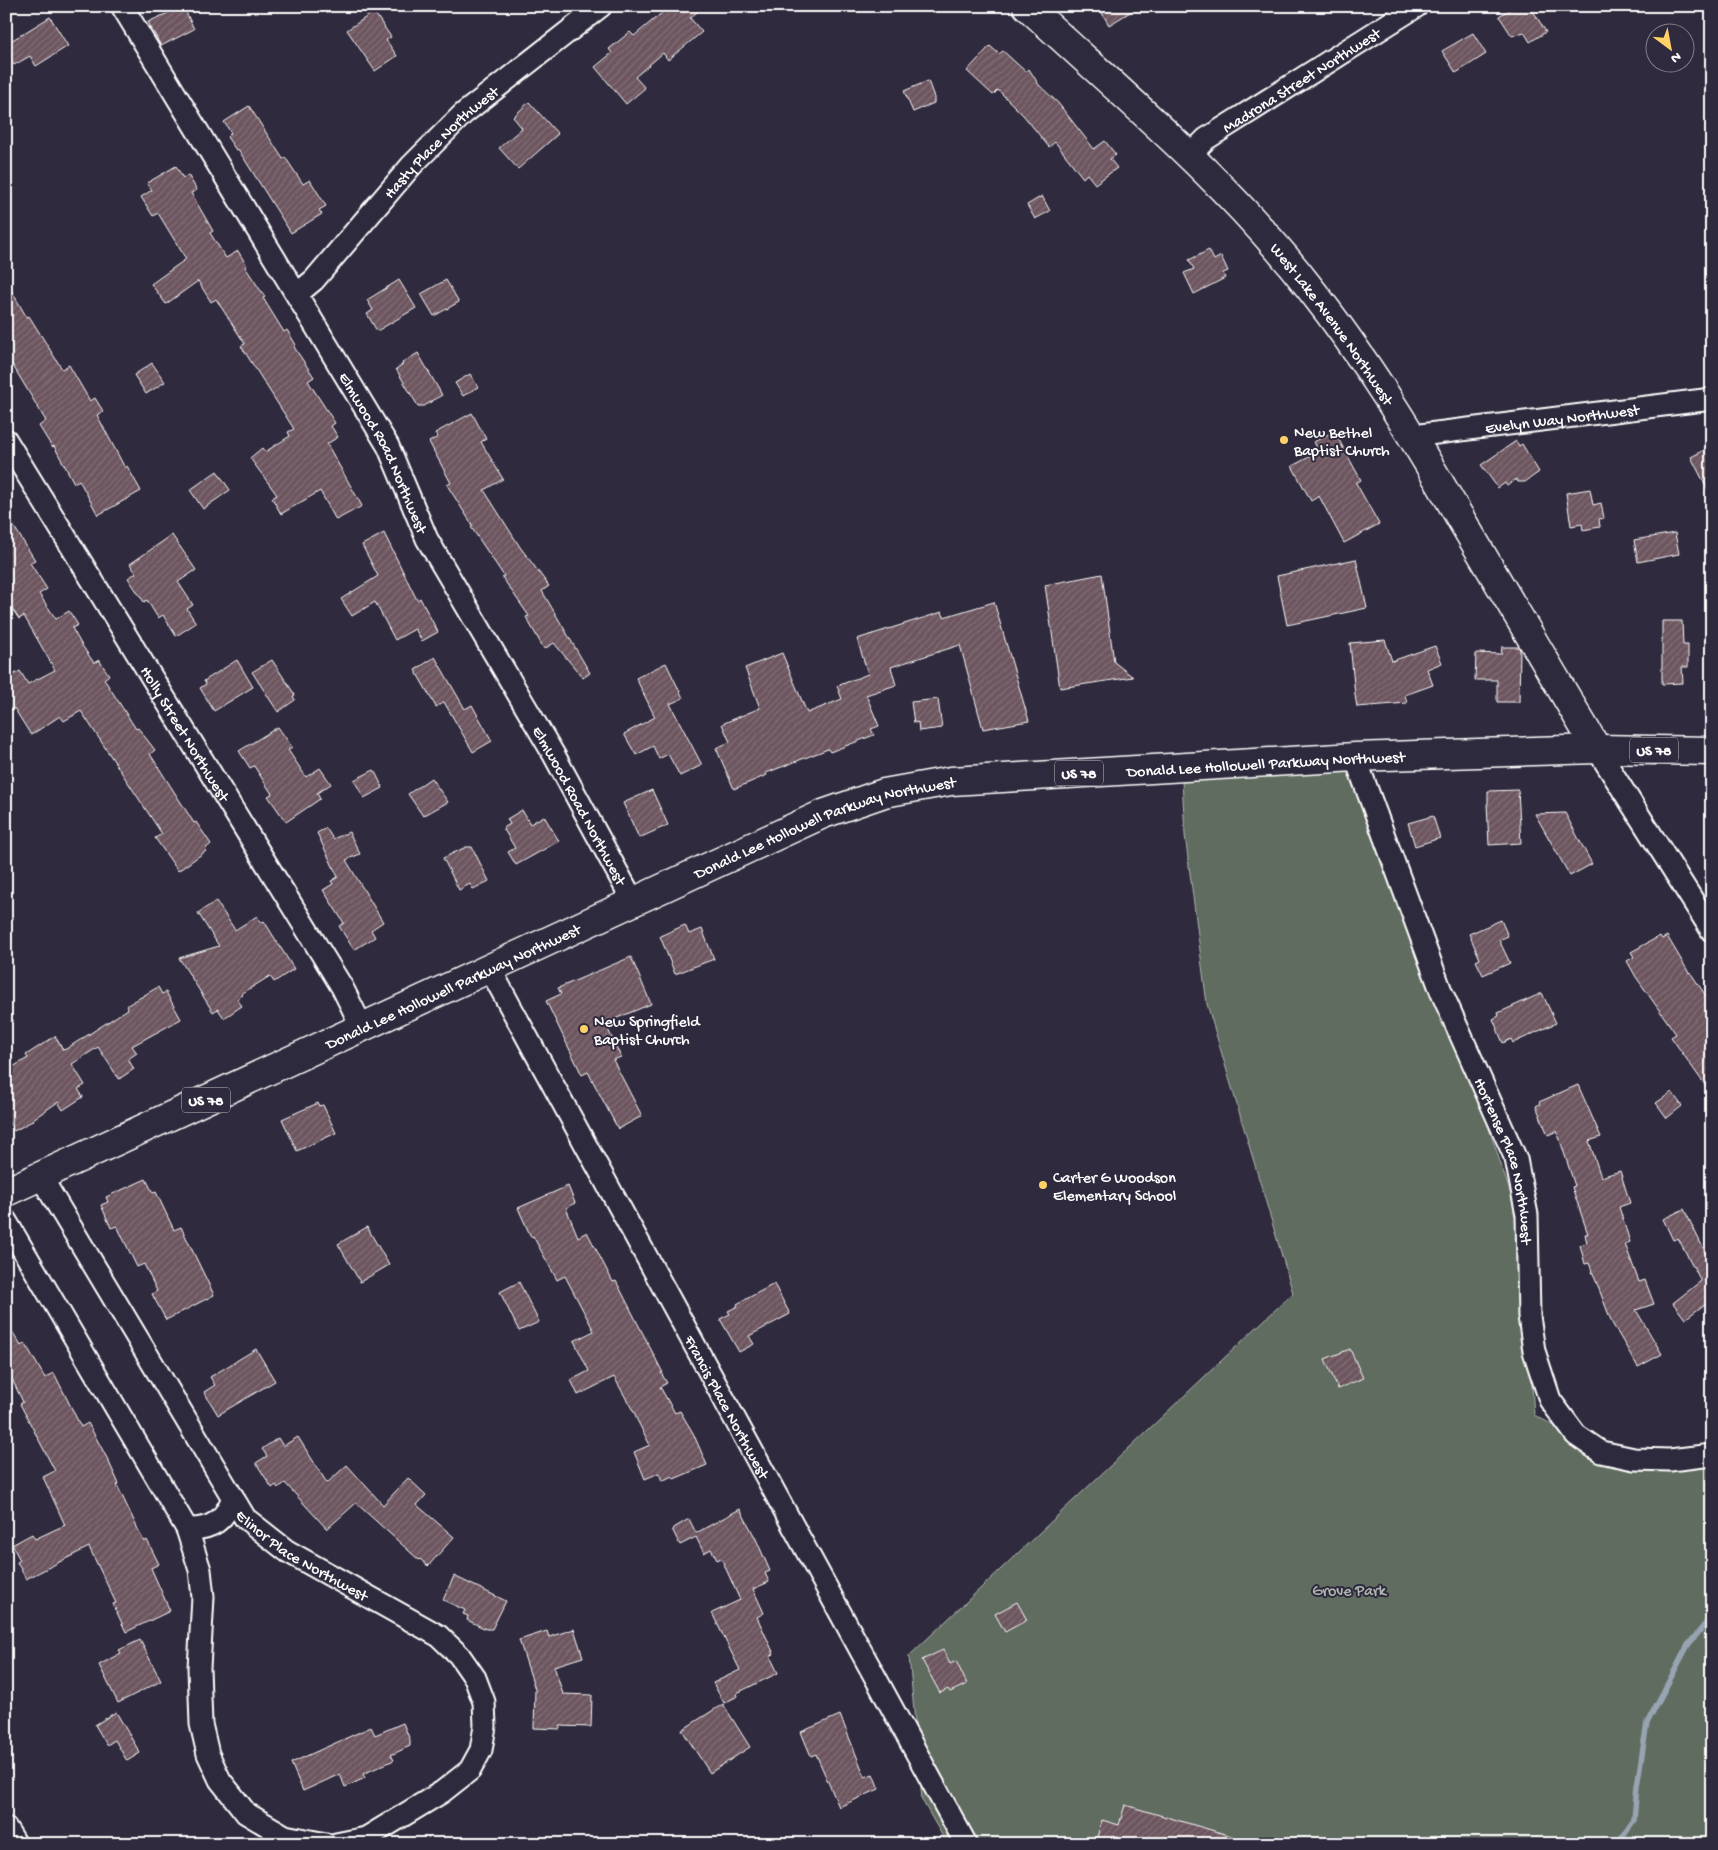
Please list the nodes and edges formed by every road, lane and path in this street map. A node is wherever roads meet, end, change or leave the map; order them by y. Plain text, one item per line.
1 (122, 6) edge
2 (601, 6) edge
3 (1027, 6) edge
4 (1417, 6) edge
5 (1189, 156) junction
6 (297, 294) junction
7 (1712, 399) edge
8 (1412, 436) junction
9 (6, 440) edge
10 (1597, 749) junction
11 (1712, 752) edge
12 (1355, 757) junction
13 (634, 903) junction
14 (1712, 931) edge
15 (490, 969) junction
16 (362, 1027) junction
17 (41, 1177) junction
18 (6, 1192) edge
19 (6, 1221) edge
20 (1712, 1455) edge
21 (233, 1497) junction
22 (187, 1529) junction
23 (6, 1828) edge
24 (16, 1844) edge
25 (326, 1844) edge
26 (336, 1844) edge
27 (966, 1844) edge

1 - 6 street, Elmwood Road Northwest
2 - 6 street, Hasty Place Northwest
3 - 5 main road, West Lake Avenue Northwest
4 - 5 street, Madrona Street Northwest
5 - 8 main road, West Lake Avenue Northwest
6 - 13 street, Elmwood Road Northwest
7 - 8 street, Evelyn Way Northwest
8 - 10 main road, West Lake Avenue Northwest
9 - 16 street, Holly Street Northwest
10 - 11 main road, Donald Lee Hollowell Parkway Northwest / US 78
10 - 12 main road, Donald Lee Hollowell Parkway Northwest / US 78
10 - 14 street
12 - 13 main road, Donald Lee Hollowell Parkway Northwest / US 78
12 - 20 street, Hortense Place Northwest
13 - 15 main road, Donald Lee Hollowell Parkway Northwest / US 78
15 - 16 main road, Donald Lee Hollowell Parkway Northwest / US 78
15 - 27 street, Francis Place Northwest
16 - 17 main road, Donald Lee Hollowell Parkway Northwest / US 78
17 - 18 main road, Donald Lee Hollowell Parkway Northwest / US 78
17 - 21 street, Elinor Place Northwest
19 - 22 street
21 - 22 street
21 - 26 street, Elinor Place Northwest
22 - 25 street
23 - 24 street

